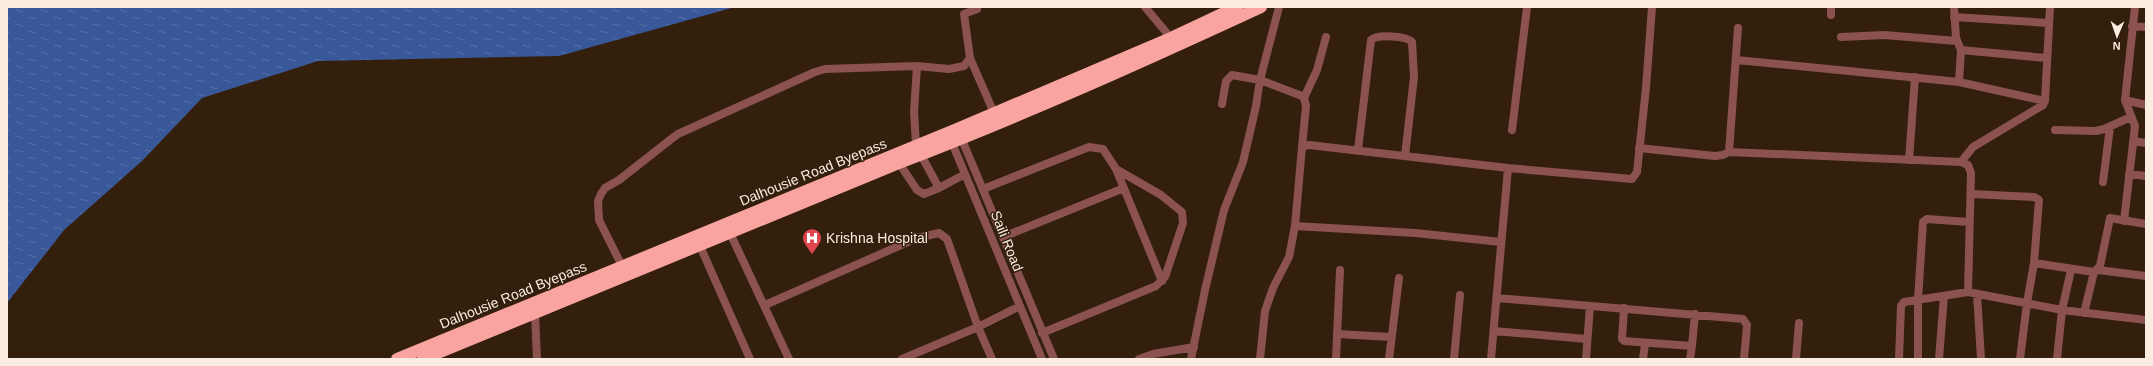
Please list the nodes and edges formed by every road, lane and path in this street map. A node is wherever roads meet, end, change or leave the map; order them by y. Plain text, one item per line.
1 (1145, 7) edge
2 (1237, 7) edge
3 (1261, 7) edge
4 (1279, 7) edge
5 (1527, 7) edge
6 (1652, 7) edge
7 (1954, 7) edge
8 (2050, 7) edge
9 (2135, 7) edge
10 (978, 9) dead end
11 (1954, 18) junction
12 (2049, 24) junction
13 (2132, 26) junction
14 (2146, 27) edge
15 (1738, 28) dead end
16 (1326, 37) dead end
17 (1841, 37) dead end
18 (1171, 38) junction
19 (1957, 41) junction
20 (1961, 50) junction
21 (970, 58) junction
22 (2046, 58) junction
23 (1737, 60) junction
24 (918, 66) junction
25 (1915, 77) junction
26 (1260, 80) junction
27 (1960, 82) junction
28 (1304, 98) junction
29 (2125, 100) junction
30 (2045, 101) junction
31 (1222, 104) dead end
32 (2146, 105) edge
33 (994, 113) junction
34 (2131, 117) junction
35 (2110, 127) junction
36 (1512, 130) dead end
37 (2055, 130) dead end
38 (955, 136) junction
39 (2133, 140) junction
40 (2146, 143) edge
41 (1302, 147) junction
42 (1639, 148) junction
43 (919, 150) junction
44 (1358, 150) junction
45 (1729, 152) junction
46 (1406, 156) junction
47 (1909, 160) junction
48 (1961, 162) junction
49 (899, 163) junction
50 (1508, 168) junction
51 (1116, 170) junction
52 (965, 174) junction
53 (2129, 174) junction
54 (2146, 176) edge
55 (2102, 182) dead end
56 (939, 188) junction
57 (1124, 188) junction
58 (983, 189) junction
59 (1971, 194) junction
60 (2124, 221) junction
61 (1969, 222) junction
62 (2146, 224) edge
63 (1295, 226) junction
64 (730, 233) junction
65 (1003, 237) junction
66 (1501, 242) junction
67 (700, 246) junction
68 (2034, 263) junction
69 (622, 266) junction
70 (1340, 270) dead end
71 (2071, 270) junction
72 (2096, 271) junction
73 (2146, 276) edge
74 (1399, 278) dead end
75 (1162, 281) junction
76 (1968, 292) junction
77 (1460, 294) dead end
78 (1977, 294) junction
79 (1944, 296) junction
80 (1497, 298) junction
81 (1918, 300) junction
82 (2027, 303) junction
83 (765, 305) junction
84 (1020, 306) junction
85 (1590, 306) junction
86 (1624, 308) junction
87 (2062, 310) junction
88 (535, 313) junction
89 (2084, 313) junction
90 (1695, 314) junction
91 (2146, 320) edge
92 (1799, 323) dead end
93 (978, 327) junction
94 (1494, 330) junction
95 (1042, 334) junction
96 (1337, 334) junction
97 (1391, 337) junction
98 (1587, 339) junction
99 (1645, 344) junction
100 (1692, 346) junction
101 (1194, 347) junction
102 (397, 359) edge
103 (423, 359) edge
104 (537, 359) edge
105 (750, 359) edge
106 (789, 359) edge
107 (902, 359) edge
108 (992, 359) edge
109 (1042, 359) edge
110 (1054, 359) edge
111 (1139, 359) edge
112 (1191, 359) edge
113 (1260, 359) edge
114 (1336, 359) edge
115 (1389, 359) edge
116 (1454, 359) edge
117 (1491, 359) edge
118 (1586, 359) edge
119 (1643, 359) edge
120 (1690, 359) edge
121 (1744, 359) edge
122 (1796, 359) edge
123 (1900, 359) edge
124 (1918, 359) edge
125 (1939, 359) edge
126 (1981, 359) edge
127 (2020, 359) edge
128 (2057, 359) edge

1 - 18 street
2 - 18 highway, Dalhousie Road Byepass
3 - 38 highway
4 - 26 street
5 - 36 street
6 - 42 street
7 - 11 street
8 - 12 street
9 - 13 street
10 - 21 street
11 - 12 street
11 - 19 street
12 - 22 street
13 - 14 street
13 - 29 street
15 - 23 street
16 - 28 street
17 - 19 street
18 - 33 highway, Dalhousie Road Byepass
19 - 20 street
20 - 22 street
20 - 27 street
21 - 24 street
21 - 33 street
22 - 30 street
23 - 25 street
23 - 45 street
24 - 43 street
24 - 69 street
25 - 27 street
25 - 47 street
26 - 28 street
26 - 31 street
26 - 101 street
27 - 30 street
28 - 41 street
29 - 32 street
29 - 34 street
30 - 48 street
33 - 38 highway, Dalhousie Road Byepass
34 - 35 street
34 - 39 street
35 - 37 street
35 - 55 street
38 - 43 highway, Dalhousie Road Byepass
38 - 52 street, Saili Road
38 - 58 street
39 - 40 street
39 - 53 street
41 - 44 street
41 - 63 street
42 - 45 street
42 - 50 street
43 - 49 highway
43 - 56 street
43 - 69 highway, Dalhousie Road Byepass
44 - 46 street
44 - 46 street
45 - 47 street
46 - 50 street
47 - 48 street
48 - 59 street
49 - 56 street
49 - 64 highway
50 - 66 street
51 - 57 street
51 - 58 street
51 - 75 street
52 - 56 street
52 - 84 street, Saili Road
53 - 54 street
53 - 60 street
57 - 65 street
57 - 75 street
58 - 65 street
59 - 61 street
59 - 68 street
60 - 62 street
60 - 72 street
61 - 76 street
61 - 81 street
63 - 66 street
63 - 113 street
64 - 67 highway
64 - 83 street
65 - 95 street
66 - 80 street
67 - 88 highway
67 - 105 street
68 - 71 street
68 - 82 street
69 - 102 highway, Dalhousie Road Byepass
70 - 96 street
71 - 72 street
71 - 87 street
72 - 73 street
72 - 89 street
74 - 97 street
75 - 95 street
76 - 78 street
76 - 79 street
77 - 116 street
78 - 82 street
78 - 126 street
79 - 81 street
79 - 125 street
80 - 85 street
80 - 94 street
81 - 123 street
81 - 124 street
82 - 87 street
82 - 127 street
83 - 93 street
83 - 106 street
84 - 93 street
84 - 109 street, Saili Road
85 - 86 street
85 - 98 street
86 - 90 street
86 - 99 street
87 - 89 street
87 - 128 street
88 - 103 highway
88 - 104 street
89 - 91 street
90 - 100 street
90 - 121 street
92 - 122 street
93 - 107 street
93 - 108 street
94 - 98 street
94 - 117 street
95 - 110 street
96 - 97 street
96 - 114 street
97 - 115 street
98 - 118 street
99 - 100 street
99 - 119 street
100 - 120 street
101 - 111 street
101 - 112 street

